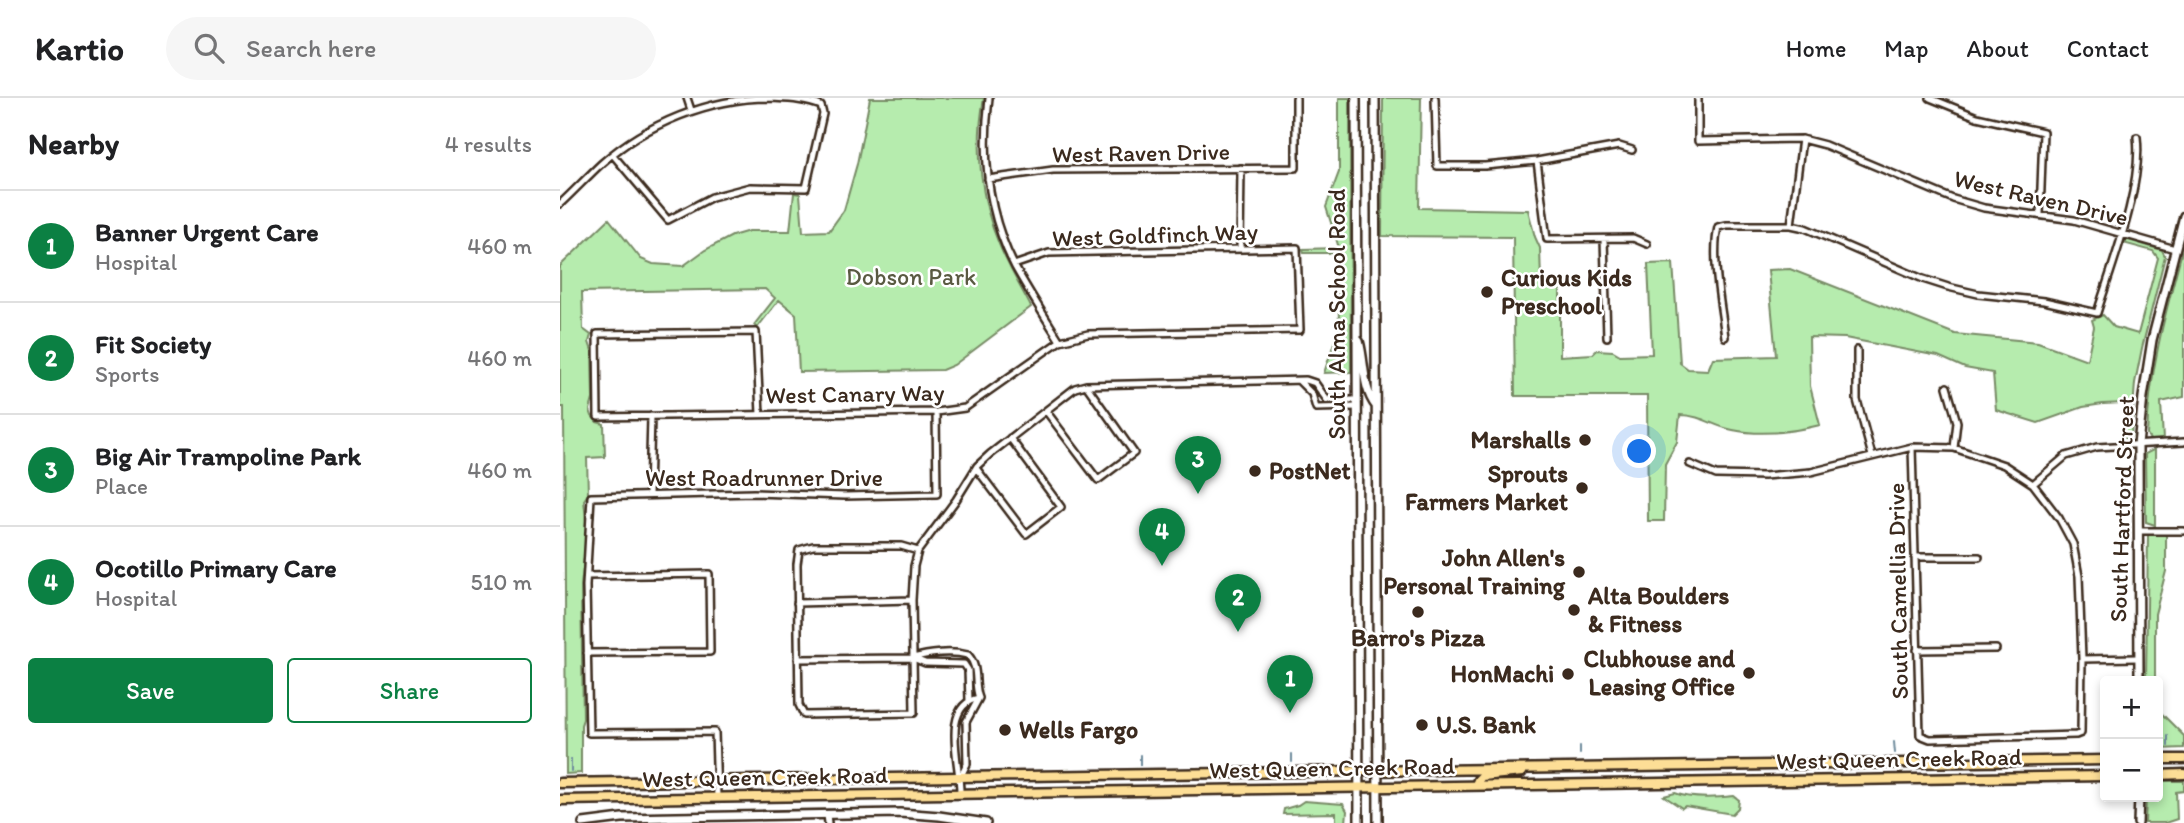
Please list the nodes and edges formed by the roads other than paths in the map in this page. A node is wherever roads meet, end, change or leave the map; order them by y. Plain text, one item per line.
1 (687, 98) edge
2 (989, 98) edge
3 (1296, 98) edge
4 (1356, 98) edge
5 (1374, 98) edge
6 (1435, 98) edge
7 (1698, 98) edge
8 (1930, 98) edge
9 (691, 110) junction
10 (2137, 137) dead end
11 (1802, 139) junction
12 (1632, 150) dead end
13 (613, 155) junction
14 (1537, 161) junction
15 (1241, 169) junction
16 (988, 179) junction
17 (560, 204) edge
18 (2040, 215) junction
19 (2184, 216) edge
20 (1791, 225) junction
21 (2121, 233) junction
22 (1604, 239) junction
23 (1647, 244) dead end
24 (1240, 249) junction
25 (2175, 249) junction
26 (1014, 265) junction
27 (1300, 330) joint
28 (1356, 332) junction
29 (1607, 337) dead end
30 (1725, 337) dead end
31 (1060, 341) junction
32 (1857, 350) dead end
33 (1299, 381) junction
34 (1086, 385) junction
35 (1947, 387) dead end
36 (1357, 403) junction
37 (1376, 407) junction
38 (1046, 411) junction
39 (936, 412) junction
40 (760, 414) junction
41 (651, 416) junction
42 (1010, 438) junction
43 (2184, 442) edge
44 (2138, 445) junction
45 (1912, 447) junction
46 (1954, 448) junction
47 (1872, 456) junction
48 (1689, 464) dead end
49 (976, 468) junction
50 (2032, 484) junction
51 (649, 495) junction
52 (2138, 531) junction
53 (2184, 531) edge
54 (918, 551) junction
55 (1979, 556) dead end
56 (1916, 557) junction
57 (587, 576) junction
58 (912, 600) junction
59 (797, 603) junction
60 (1996, 649) dead end
61 (1917, 650) junction
62 (587, 653) junction
63 (913, 658) junction
64 (2138, 658) junction
65 (798, 659) junction
66 (2082, 659) junction
67 (2138, 676) edge
68 (979, 698) junction
69 (969, 702) junction
70 (2163, 759) edge
71 (2184, 759) edge
72 (2100, 760) edge
73 (1542, 768) junction
74 (1359, 771) junction
75 (1378, 771) junction
76 (2184, 774) edge
77 (2163, 775) edge
78 (2100, 776) edge
79 (960, 778) junction
80 (717, 781) junction
81 (560, 783) edge
82 (1476, 785) junction
83 (1359, 786) junction
84 (1378, 786) junction
85 (960, 793) junction
86 (717, 797) junction
87 (560, 800) edge
88 (2139, 802) edge
89 (827, 819) edge
90 (583, 823) edge
91 (986, 823) edge
92 (1359, 823) edge
93 (1378, 823) edge
94 (2138, 823) edge

1 - 9 street
2 - 16 street
3 - 15 street, West Raven Drive
4 - 28 main road, South Alma School Road
5 - 37 main road, South Alma School Road
6 - 14 street
7 - 11 street, West Raven Drive
8 - 18 street
9 - 13 street
9 - 13 street
10 - 21 street
11 - 18 street, West Raven Drive
11 - 20 street
12 - 14 street
13 - 17 street
14 - 22 street
15 - 16 street, West Raven Drive
15 - 24 street
16 - 26 street
18 - 21 street, West Raven Drive
19 - 25 main road, South Hartford Street
20 - 21 street
20 - 30 street
21 - 25 street, West Raven Drive
22 - 23 street
22 - 29 street
24 - 26 street, West Goldfinch Way
24 - 27 street, West Goldfinch Way
25 - 44 main road, South Hartford Street
26 - 31 street
27 - 31 street, West Canary Way
28 - 36 main road, South Alma School Road
28 - 37 main road
31 - 39 street, West Canary Way
32 - 47 street
33 - 34 street
33 - 36 street
33 - 36 street
34 - 38 street
34 - 38 street
35 - 46 street
36 - 74 main road, South Alma School Road
37 - 75 main road, South Alma School Road
38 - 42 street
39 - 40 street, West Canary Way
39 - 51 street, West Roadrunner Drive
40 - 41 street, West Canary Way
40 - 41 street, West Canary Way
41 - 51 street
42 - 49 street
42 - 49 street
43 - 44 street
44 - 50 street
44 - 52 main road, South Hartford Street
45 - 46 street
45 - 47 street
45 - 56 street, South Camellia Drive
46 - 50 street
47 - 48 street
49 - 54 street
50 - 66 street
51 - 57 street, West Roadrunner Drive
52 - 53 street
52 - 64 main road, South Hartford Street
54 - 58 street
54 - 59 street
55 - 56 street
56 - 61 street, South Camellia Drive
57 - 62 street
57 - 62 street
58 - 59 street
58 - 63 street
59 - 65 street
60 - 61 street
61 - 66 street, South Camellia Drive
62 - 80 street
63 - 65 street
63 - 65 street
63 - 68 street
63 - 69 street
64 - 66 street
64 - 67 main road, South Hartford Street
68 - 69 street
68 - 79 street
69 - 79 street
70 - 71 main road
72 - 73 main road, West Queen Creek Road
73 - 75 main road, West Queen Creek Road
73 - 82 main road
74 - 75 main road, West Queen Creek Road
74 - 79 main road, West Queen Creek Road
74 - 83 main road, South Alma School Road
75 - 84 main road, South Alma School Road
76 - 77 main road
78 - 82 main road, West Queen Creek Road
79 - 80 main road, West Queen Creek Road
79 - 85 street
80 - 81 main road, West Queen Creek Road
80 - 86 street
82 - 84 main road, West Queen Creek Road
83 - 84 main road, West Queen Creek Road
83 - 85 main road, West Queen Creek Road
83 - 92 main road, South Alma School Road
84 - 93 main road, South Alma School Road
85 - 86 main road, West Queen Creek Road
86 - 87 main road, West Queen Creek Road
88 - 94 main road
89 - 90 main road
89 - 91 main road

